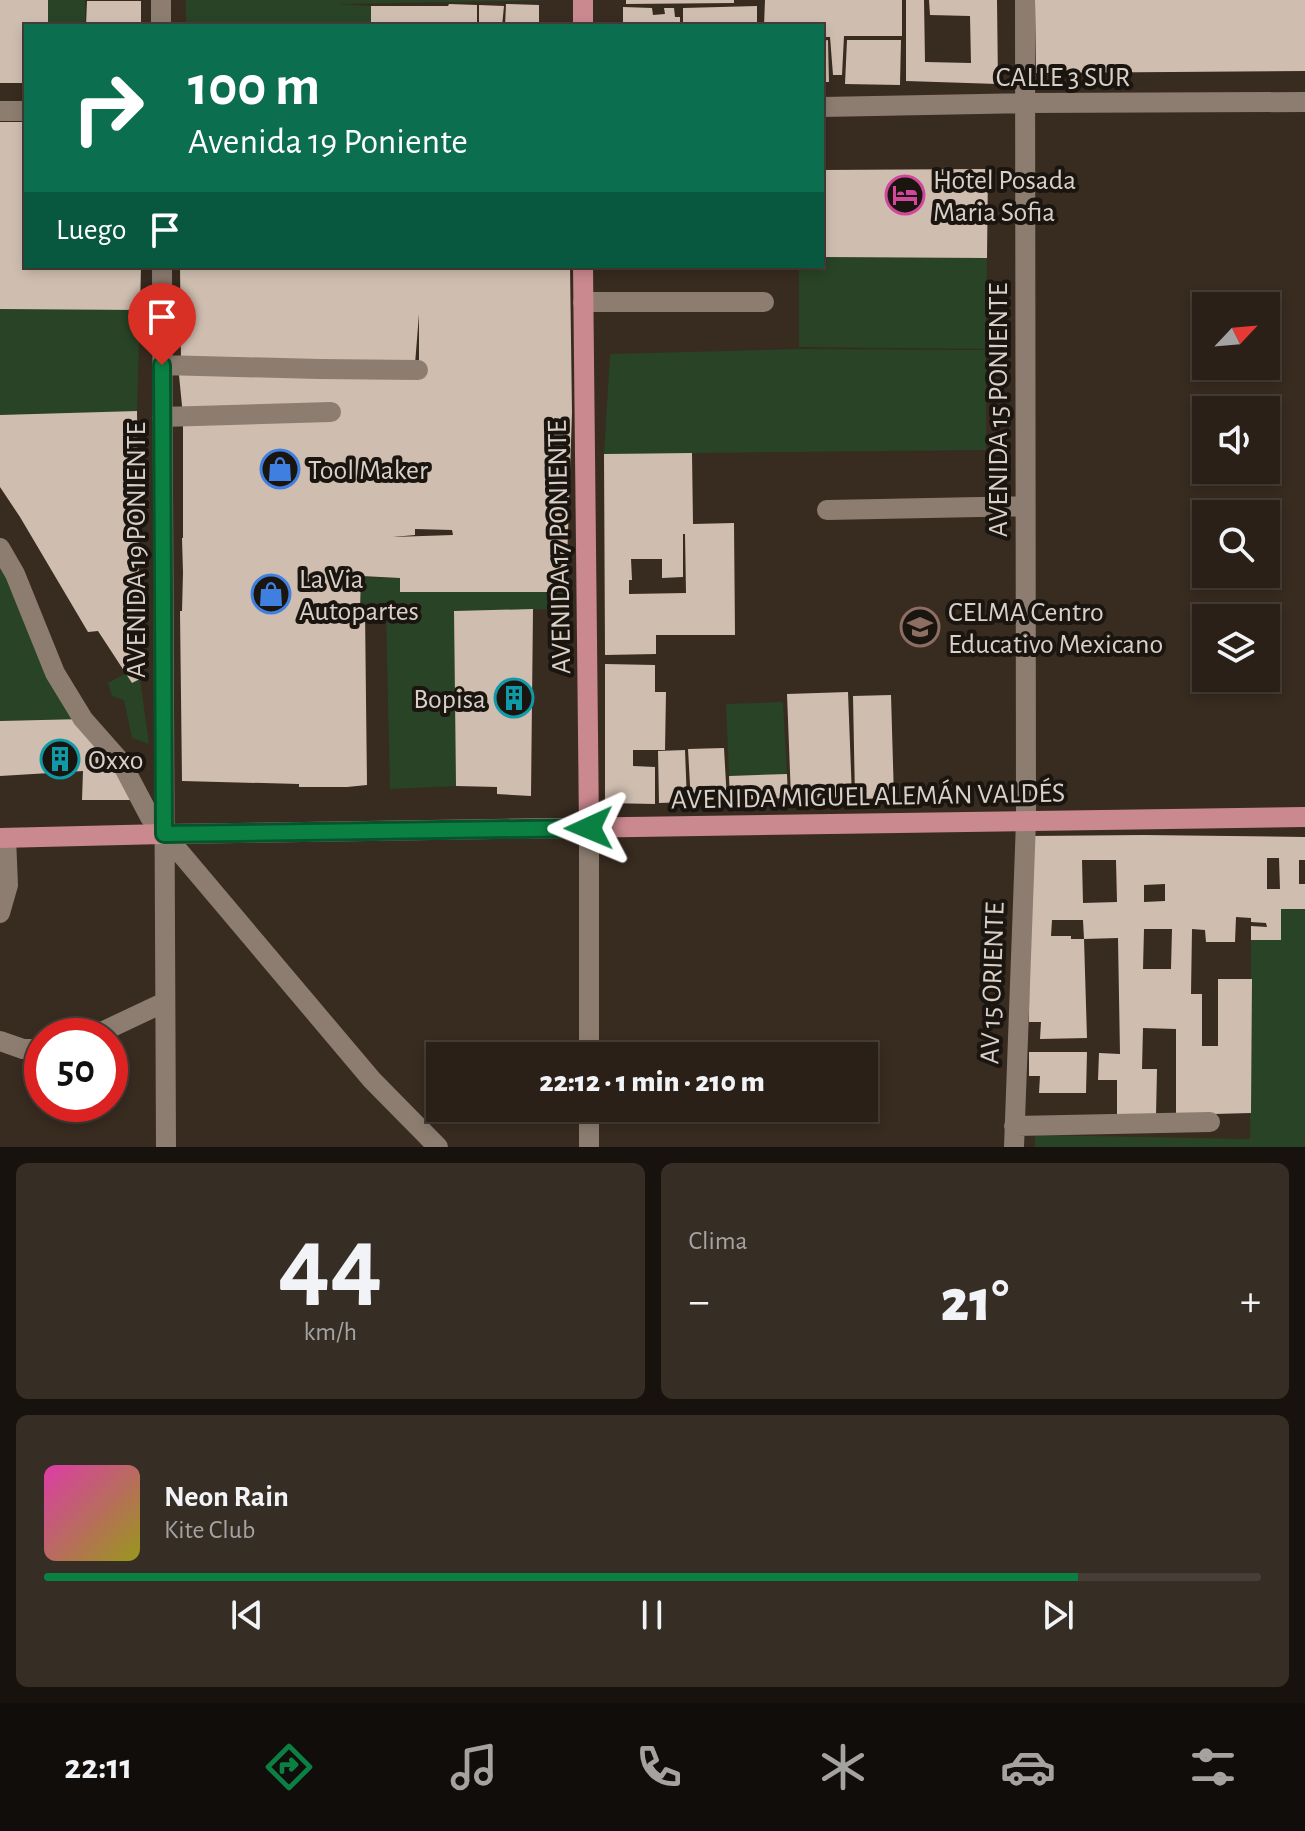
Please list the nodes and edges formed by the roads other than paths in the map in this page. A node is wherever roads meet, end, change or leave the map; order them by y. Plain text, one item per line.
1 (161, 0) edge
2 (583, 0) edge
3 (1025, 0) edge
4 (161, 24) edge
5 (583, 24) edge
6 (1305, 102) edge
7 (1026, 103) junction
8 (824, 107) edge
9 (0, 111) edge
10 (24, 111) edge
11 (162, 268) edge
12 (583, 268) edge
13 (583, 302) junction
14 (764, 302) dead end
15 (162, 365) junction
16 (418, 370) dead end
17 (331, 412) dead end
18 (162, 417) junction
19 (1025, 506) junction
20 (827, 510) dead end
21 (0, 548) edge
22 (1305, 817) edge
23 (1026, 821) junction
24 (589, 828) junction
25 (164, 834) junction
26 (3, 838) edge
27 (0, 913) edge
28 (165, 1002) junction
29 (128, 1019) edge
30 (0, 1041) edge
31 (589, 1042) edge
32 (24, 1049) edge
33 (589, 1122) edge
34 (1210, 1122) dead end
35 (1014, 1137) edge
36 (166, 1147) edge
37 (438, 1147) edge
38 (589, 1147) edge

1 - 4 street
2 - 5 main road
3 - 7 street, AVENIDA 15 PONIENTE
6 - 7 street, CALLE 3 SUR
7 - 8 street, CALLE 3 SUR
7 - 19 street, AVENIDA 15 PONIENTE
9 - 10 street
11 - 15 street, AVENIDA 19 PONIENTE
12 - 13 main road, AVENIDA 17 PONIENTE
13 - 14 street
13 - 24 main road, AVENIDA 17 PONIENTE
15 - 16 street
15 - 18 street, AVENIDA 19 PONIENTE
17 - 18 street
18 - 25 street, AVENIDA 19 PONIENTE
19 - 20 street
19 - 23 street, AVENIDA 15 PONIENTE
21 - 25 street
22 - 23 main road, AVENIDA MIGUEL ALEMÁN VALDÉS
23 - 24 main road, AVENIDA MIGUEL ALEMÁN VALDÉS
23 - 35 street, AV 15 ORIENTE
24 - 25 main road, AVENIDA MIGUEL ALEMÁN VALDÉS
24 - 31 street
25 - 26 main road, AVENIDA MIGUEL ALEMÁN VALDÉS
25 - 28 street, AVENIDA 19 PONIENTE
25 - 37 street
26 - 27 street
28 - 29 street
28 - 36 street, AVENIDA 19 PONIENTE
30 - 32 street
33 - 38 street
34 - 35 street

